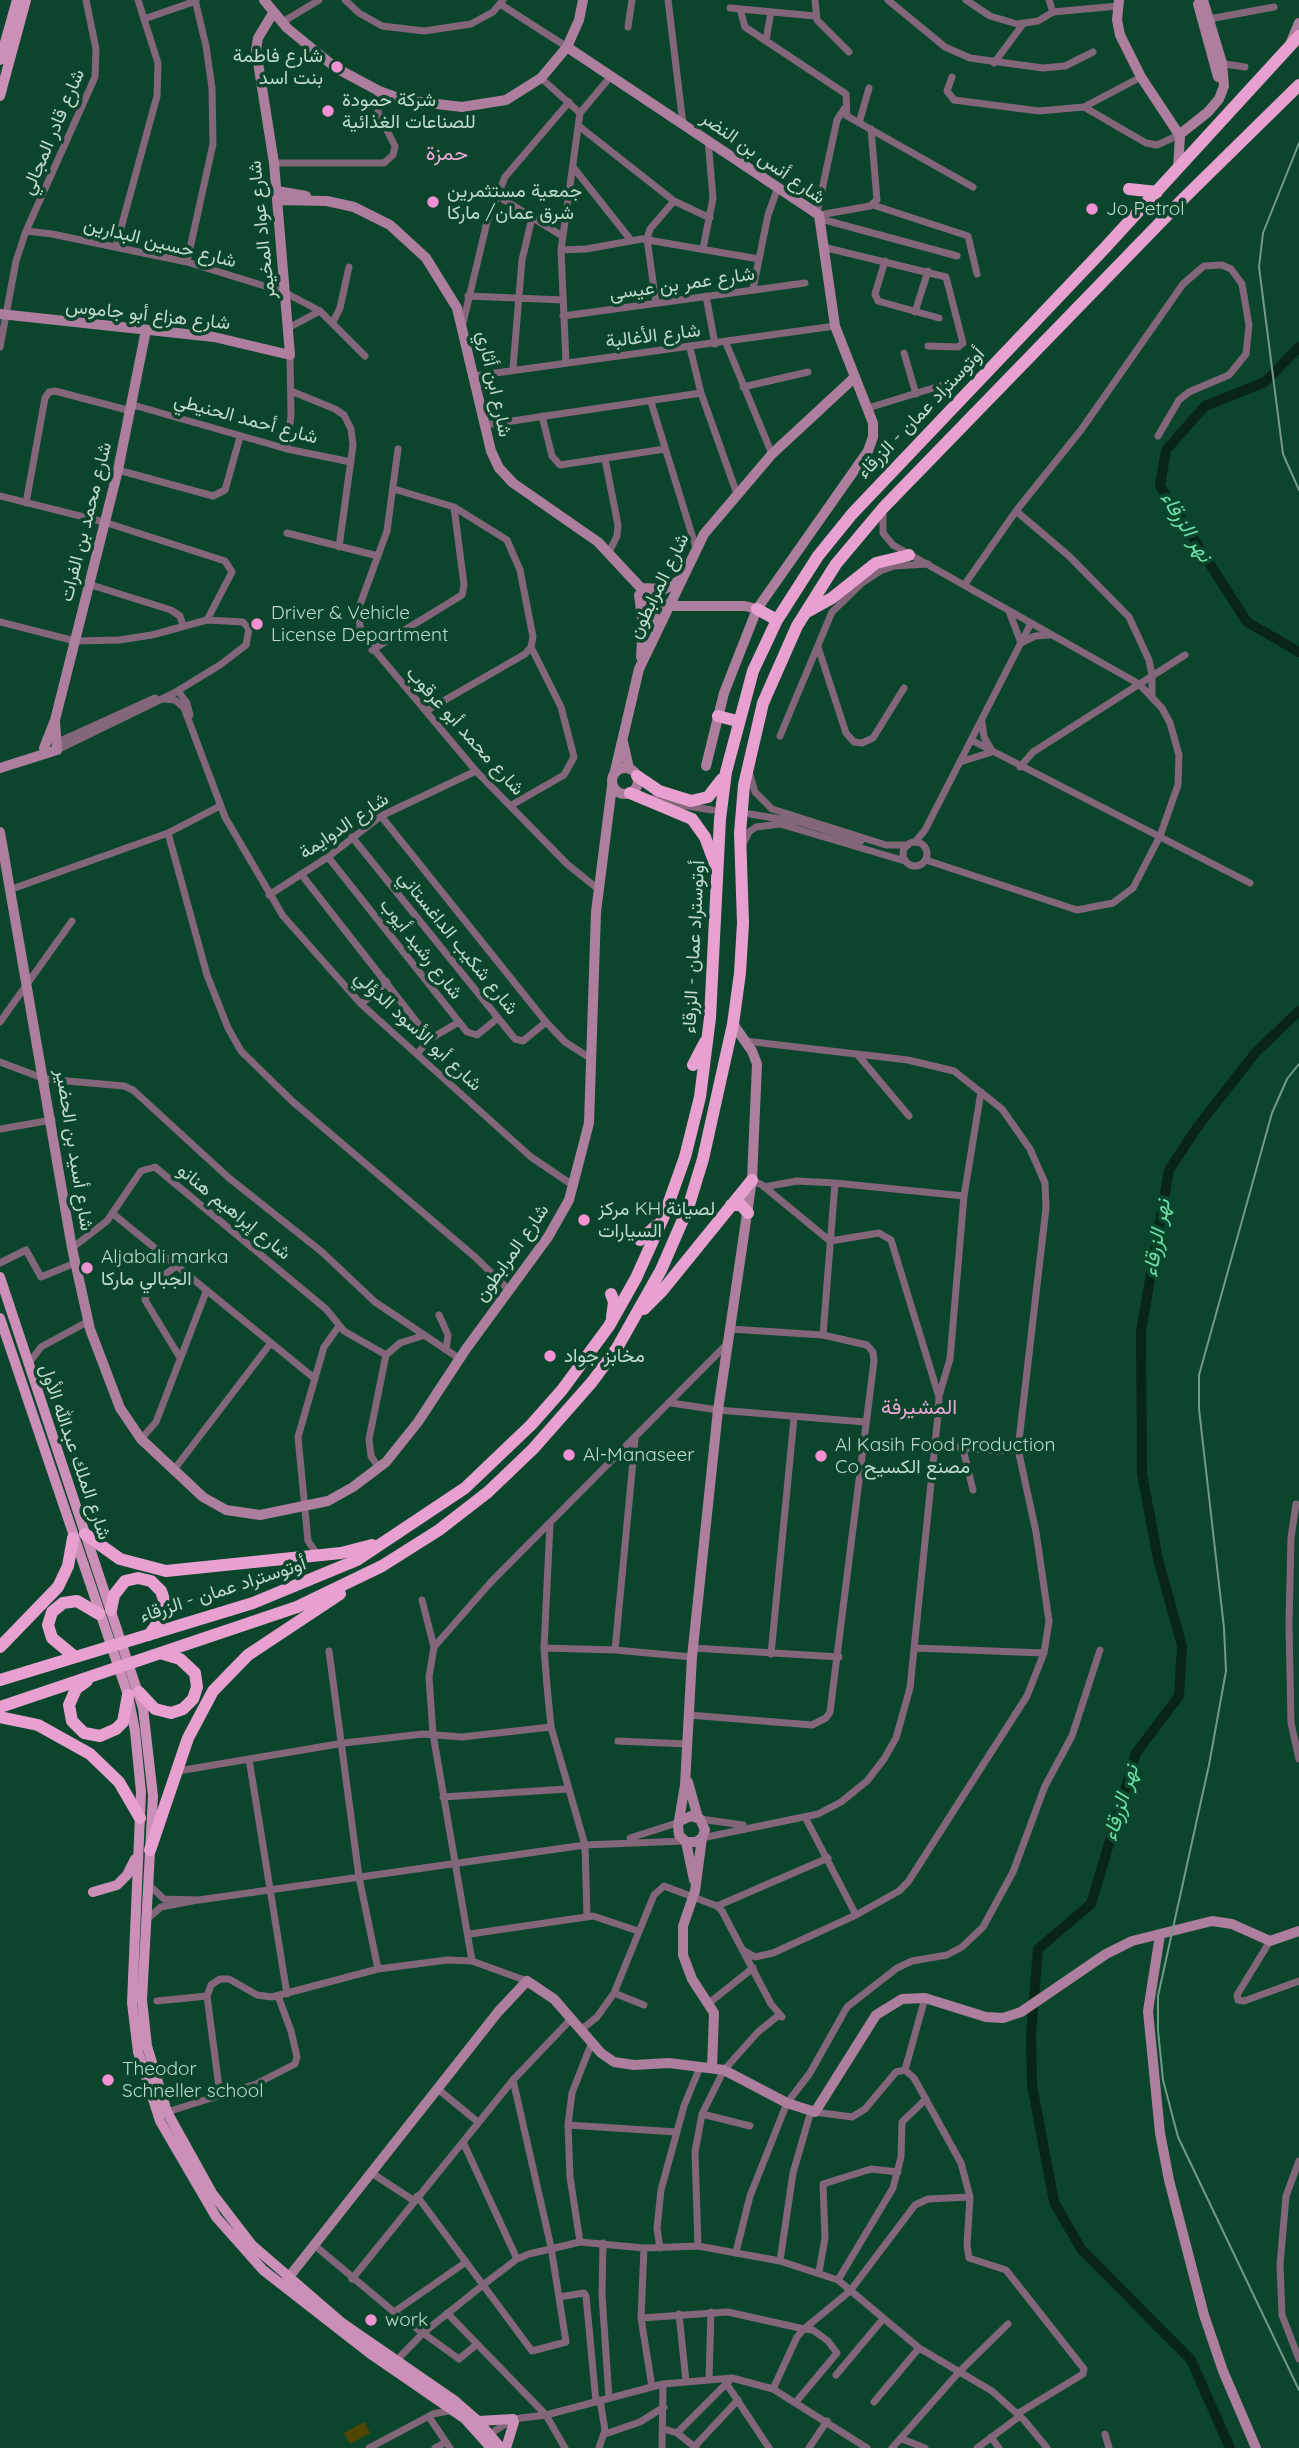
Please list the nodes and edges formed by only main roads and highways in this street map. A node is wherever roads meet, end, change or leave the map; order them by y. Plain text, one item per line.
1 (17, 0) edge
2 (26, 0) edge
3 (4, 31) edge
4 (1299, 36) edge
5 (0, 60) edge
6 (1299, 85) edge
7 (0, 96) edge
8 (1129, 189) dead end
9 (1157, 192) junction
10 (909, 555) road end
11 (757, 609) road end
12 (804, 613) junction
13 (777, 620) junction
14 (718, 716) road end
15 (737, 721) junction
16 (726, 772) junction
17 (635, 774) road end
18 (629, 793) road end
19 (718, 874) junction
20 (708, 1035) junction
21 (693, 1065) dead end
22 (758, 1183) road end
23 (731, 1205) junction
24 (748, 1213) road end
25 (664, 1216) junction
26 (640, 1240) dead end
27 (0, 1277) edge
28 (611, 1294) dead end
29 (636, 1316) junction
30 (0, 1318) edge
31 (609, 1326) junction
32 (527, 1408) dead end
33 (538, 1418) junction
34 (52, 1439) junction
35 (41, 1443) junction
36 (79, 1536) junction
37 (395, 1537) junction
38 (365, 1575) junction
39 (105, 1612) junction
40 (149, 1635) junction
41 (0, 1647) edge
42 (159, 1653) junction
43 (75, 1657) junction
44 (93, 1675) junction
45 (0, 1680) edge
46 (133, 1694) junction
47 (0, 1707) edge
48 (0, 1717) edge
49 (140, 1818) junction
50 (144, 1850) junction
51 (93, 1892) dead end
52 (141, 1900) junction
53 (220, 2214) junction
54 (284, 2282) junction
55 (478, 2421) junction
56 (489, 2440) edge
57 (501, 2448) edge
58 (506, 2448) edge

1 - 3 main road
2 - 7 main road
3 - 5 main road
4 - 9 highway, أوتوستراد عمان - الزرقاء
6 - 12 highway, أوتوستراد عمان - الزرقاء
8 - 9 highway
9 - 13 highway, أوتوستراد عمان - الزرقاء
10 - 12 highway
11 - 13 highway
12 - 29 highway, أوتوستراد عمان - الزرقاء
13 - 15 highway, أوتوستراد عمان - الزرقاء
14 - 15 highway
15 - 16 highway, أوتوستراد عمان - الزرقاء
16 - 17 highway
16 - 19 highway, أوتوستراد عمان - الزرقاء
18 - 19 highway
19 - 20 highway, أوتوستراد عمان - الزرقاء
20 - 21 highway
20 - 25 highway, أوتوستراد عمان - الزرقاء
22 - 23 highway
23 - 24 highway
23 - 29 highway
25 - 26 highway
25 - 31 highway, أوتوستراد عمان - الزرقاء
27 - 34 main road, شارع الملك عبدالله الأول
28 - 31 highway
29 - 38 highway, أوتوستراد عمان - الزرقاء
30 - 35 main road, شارع الملك عبدالله الأول
31 - 33 highway, أوتوستراد عمان - الزرقاء
32 - 33 highway
33 - 37 highway, أوتوستراد عمان - الزرقاء
34 - 35 main road
34 - 36 main road, شارع الملك عبدالله الأول
35 - 36 main road, شارع الملك عبدالله الأول
36 - 37 highway
36 - 39 main road, شارع الملك عبدالله الأول
36 - 41 highway
37 - 40 highway, أوتوستراد عمان - الزرقاء
38 - 42 highway, أوتوستراد عمان - الزرقاء
38 - 50 highway
39 - 40 highway
39 - 43 highway
39 - 46 main road, شارع الملك عبدالله الأول
39 - 46 main road, شارع الملك عبدالله الأول
40 - 43 highway, أوتوستراد عمان - الزرقاء
42 - 44 highway, أوتوستراد عمان - الزرقاء
42 - 46 highway
43 - 45 highway, أوتوستراد عمان - الزرقاء
44 - 46 highway
44 - 47 highway, أوتوستراد عمان - الزرقاء
46 - 49 main road
46 - 50 main road
48 - 49 highway
49 - 50 main road
50 - 51 main road
50 - 52 main road
50 - 52 main road
52 - 53 main road
52 - 53 main road
53 - 54 main road
54 - 55 main road
54 - 56 main road
55 - 56 main road
55 - 58 main road
56 - 57 main road

